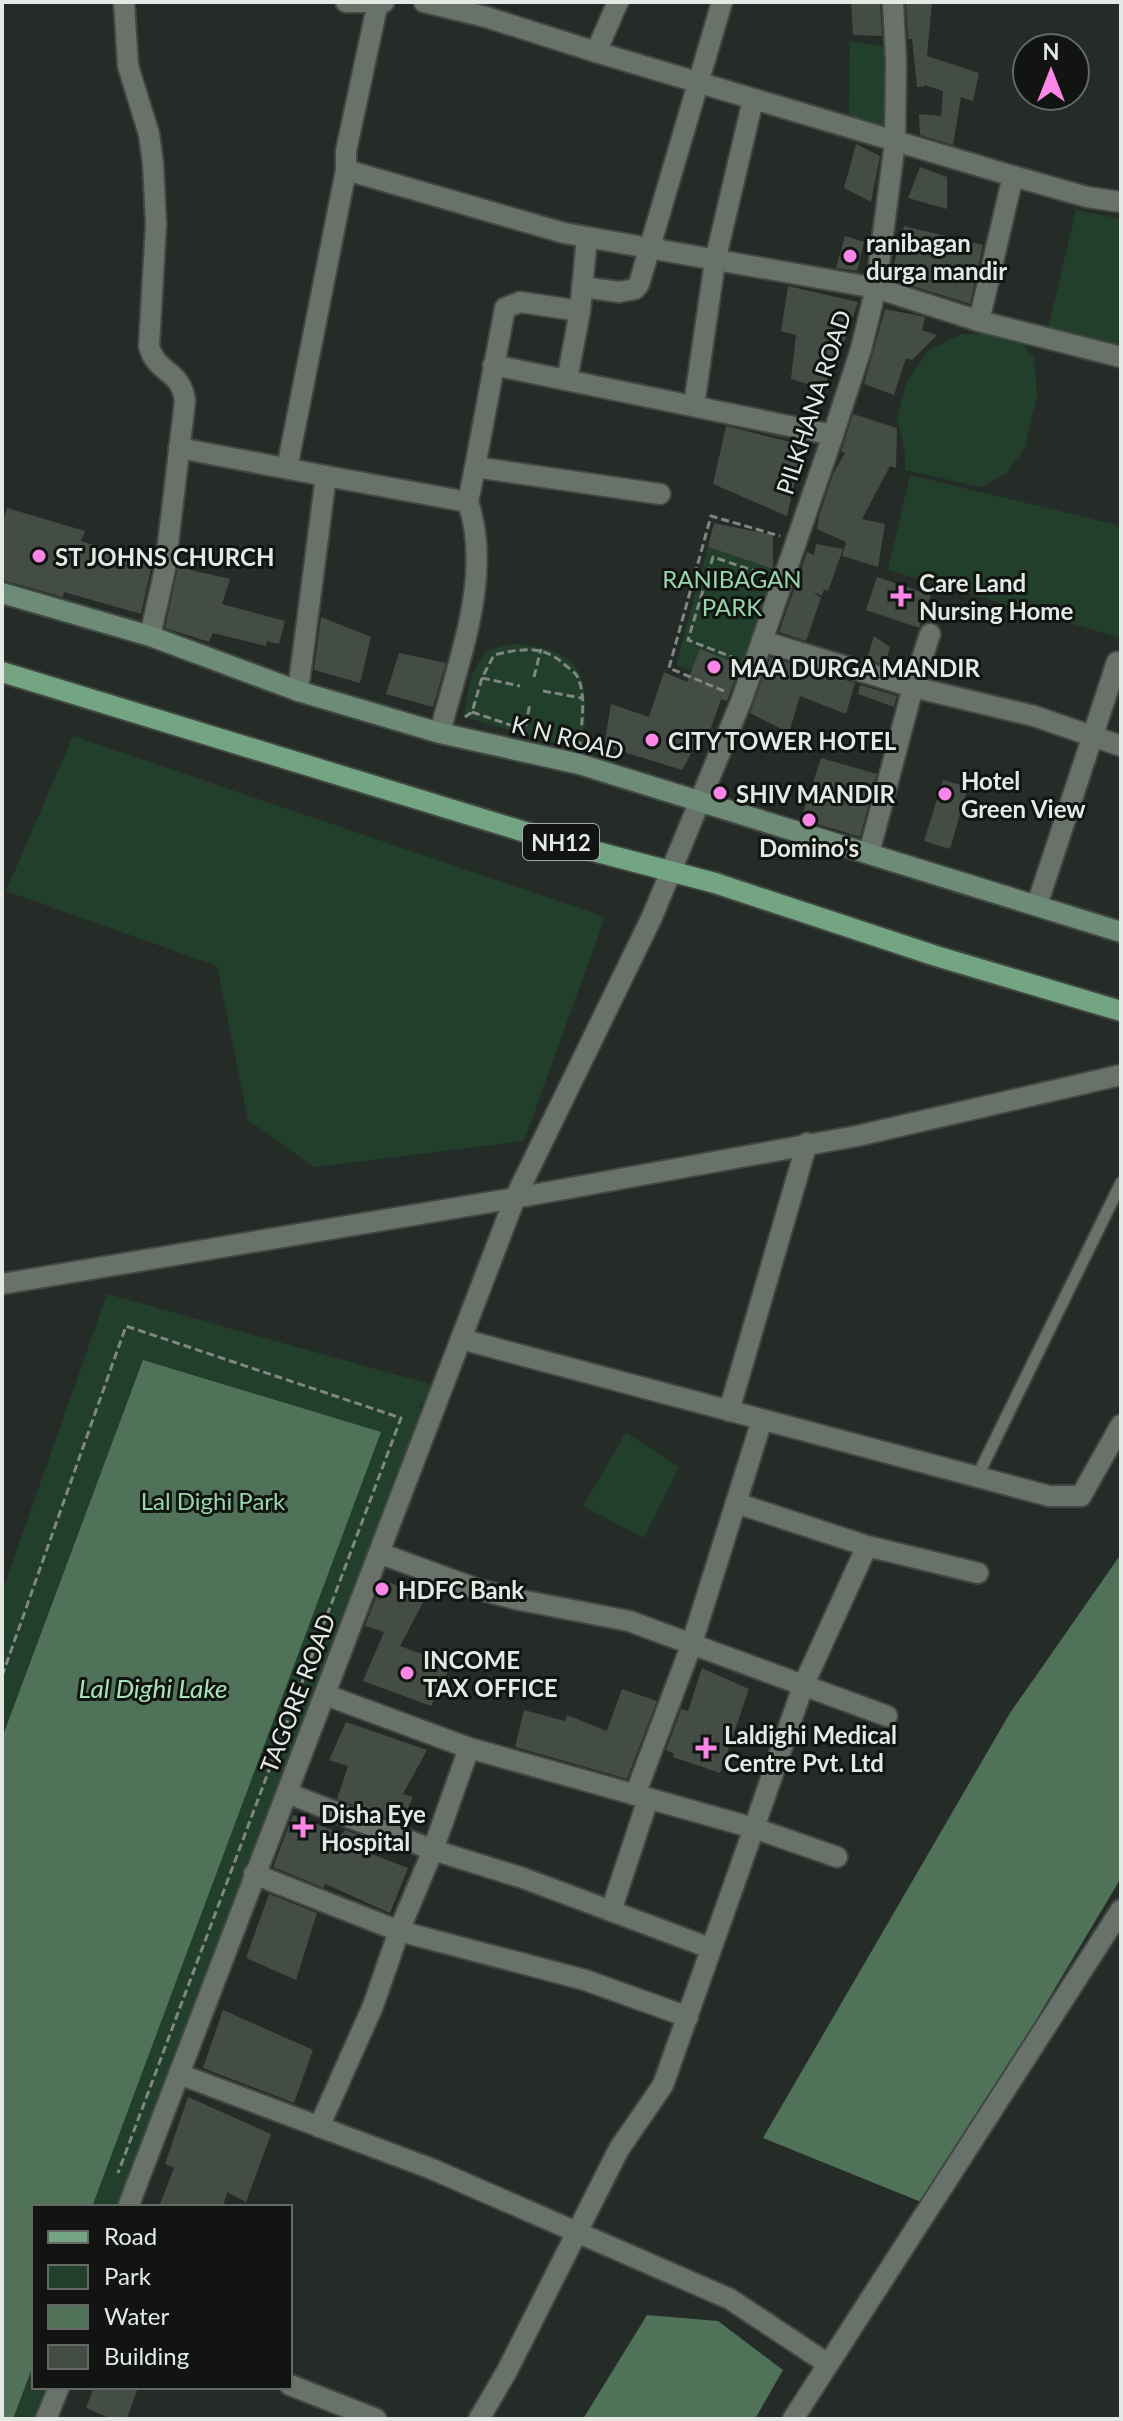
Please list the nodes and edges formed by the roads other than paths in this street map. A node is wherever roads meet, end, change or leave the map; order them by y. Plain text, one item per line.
1 (124, 2) edge
2 (346, 2) edge
3 (380, 2) edge
4 (424, 2) edge
5 (618, 2) edge
6 (722, 2) edge
7 (893, 2) edge
8 (596, 52) junction
9 (697, 83) junction
10 (753, 100) junction
11 (895, 142) junction
12 (346, 170) junction
13 (1013, 176) junction
14 (1121, 202) edge
15 (587, 237) junction
16 (650, 249) junction
17 (715, 261) junction
18 (582, 287) junction
19 (876, 288) junction
20 (580, 311) junction
21 (979, 321) junction
22 (1121, 357) edge
23 (493, 365) junction
24 (567, 380) junction
25 (694, 405) junction
26 (833, 435) junction
27 (179, 448) junction
28 (475, 467) junction
29 (287, 468) junction
30 (326, 476) junction
31 (660, 494) dead end
32 (468, 502) junction
33 (2, 593) edge
34 (930, 634) dead end
35 (150, 636) junction
36 (752, 645) junction
37 (1117, 662) dead end
38 (2, 672) edge
39 (913, 687) junction
40 (298, 691) junction
41 (440, 733) junction
42 (1092, 736) junction
43 (1121, 746) edge
44 (699, 800) junction
45 (869, 853) junction
46 (672, 871) junction
47 (1037, 905) junction
48 (1121, 932) edge
49 (1121, 1011) edge
50 (1121, 1075) edge
51 (807, 1143) junction
52 (1121, 1183) edge
53 (515, 1198) junction
54 (2, 1284) edge
55 (461, 1339) junction
56 (729, 1411) junction
57 (762, 1420) junction
58 (1121, 1425) edge
59 (977, 1477) junction
60 (736, 1503) junction
61 (867, 1546) junction
62 (379, 1553) junction
63 (978, 1573) dead end
64 (691, 1646) junction
65 (803, 1686) junction
66 (326, 1695) junction
67 (887, 1716) dead end
68 (469, 1748) junction
69 (287, 1793) junction
70 (641, 1797) junction
71 (754, 1828) junction
72 (433, 1850) junction
73 (837, 1857) dead end
74 (254, 1874) junction
75 (1121, 1910) edge
76 (611, 1911) junction
77 (399, 1931) junction
78 (710, 1948) junction
79 (688, 2017) junction
80 (179, 2074) junction
81 (319, 2127) junction
82 (129, 2205) edge
83 (578, 2231) junction
84 (828, 2364) junction
85 (292, 2386) edge
86 (58, 2389) edge
87 (46, 2419) edge
88 (376, 2419) edge
89 (479, 2419) edge
90 (793, 2419) edge

1 - 27 street
2 - 3 street
3 - 12 street
4 - 8 street
5 - 8 street
6 - 9 street
7 - 11 street, PILKHANA ROAD
8 - 9 street
9 - 10 street
9 - 16 street
10 - 11 street
10 - 17 street
11 - 13 street
11 - 19 street, PILKHANA ROAD
12 - 15 street
12 - 29 street
13 - 14 street
13 - 21 street
15 - 16 street
15 - 18 street
16 - 17 street
16 - 18 street
17 - 19 street
17 - 25 street
18 - 20 street
19 - 21 street
19 - 26 street, PILKHANA ROAD
20 - 23 street
20 - 24 street
21 - 22 street
23 - 24 street
23 - 28 street
24 - 25 street
25 - 26 street
26 - 36 street, PILKHANA ROAD
27 - 29 street
27 - 35 street
28 - 31 street
28 - 32 street
29 - 30 street
30 - 32 street
30 - 40 street
32 - 41 street
33 - 35 street, K N ROAD
34 - 39 street
35 - 40 street, K N ROAD
36 - 39 street
36 - 44 street, PILKHANA ROAD
37 - 42 street
38 - 46 main road, NH12
39 - 42 street
39 - 45 street
40 - 41 street, K N ROAD
41 - 44 street, K N ROAD
42 - 43 street
42 - 47 street
44 - 45 street, K N ROAD
44 - 46 street, PILKHANA ROAD
45 - 47 street, K N ROAD
46 - 49 main road, NH12
46 - 53 street, TAGORE ROAD
47 - 48 street, K N ROAD
50 - 51 street
51 - 53 street
51 - 56 street
52 - 59 lane
53 - 54 street
53 - 55 street, TAGORE ROAD
55 - 56 street
55 - 62 street, TAGORE ROAD
56 - 57 street
57 - 59 street
57 - 60 street
58 - 59 street
60 - 61 street
60 - 64 street
61 - 63 street
61 - 65 street
62 - 64 street
62 - 66 street, TAGORE ROAD
64 - 65 street
64 - 70 street
65 - 67 street
65 - 71 street
66 - 68 street
66 - 69 street, TAGORE ROAD
68 - 70 street
68 - 72 street
69 - 72 street
69 - 74 street, TAGORE ROAD
70 - 71 street
70 - 76 street
71 - 73 street
71 - 78 street
72 - 76 street
72 - 77 street
74 - 77 street
74 - 80 street, TAGORE ROAD
75 - 84 street
76 - 78 street
77 - 79 street
77 - 81 street
78 - 79 street
79 - 83 street
80 - 81 street
80 - 82 street, TAGORE ROAD
81 - 83 street
83 - 84 street
83 - 89 street
84 - 90 street
85 - 88 street
86 - 87 street

